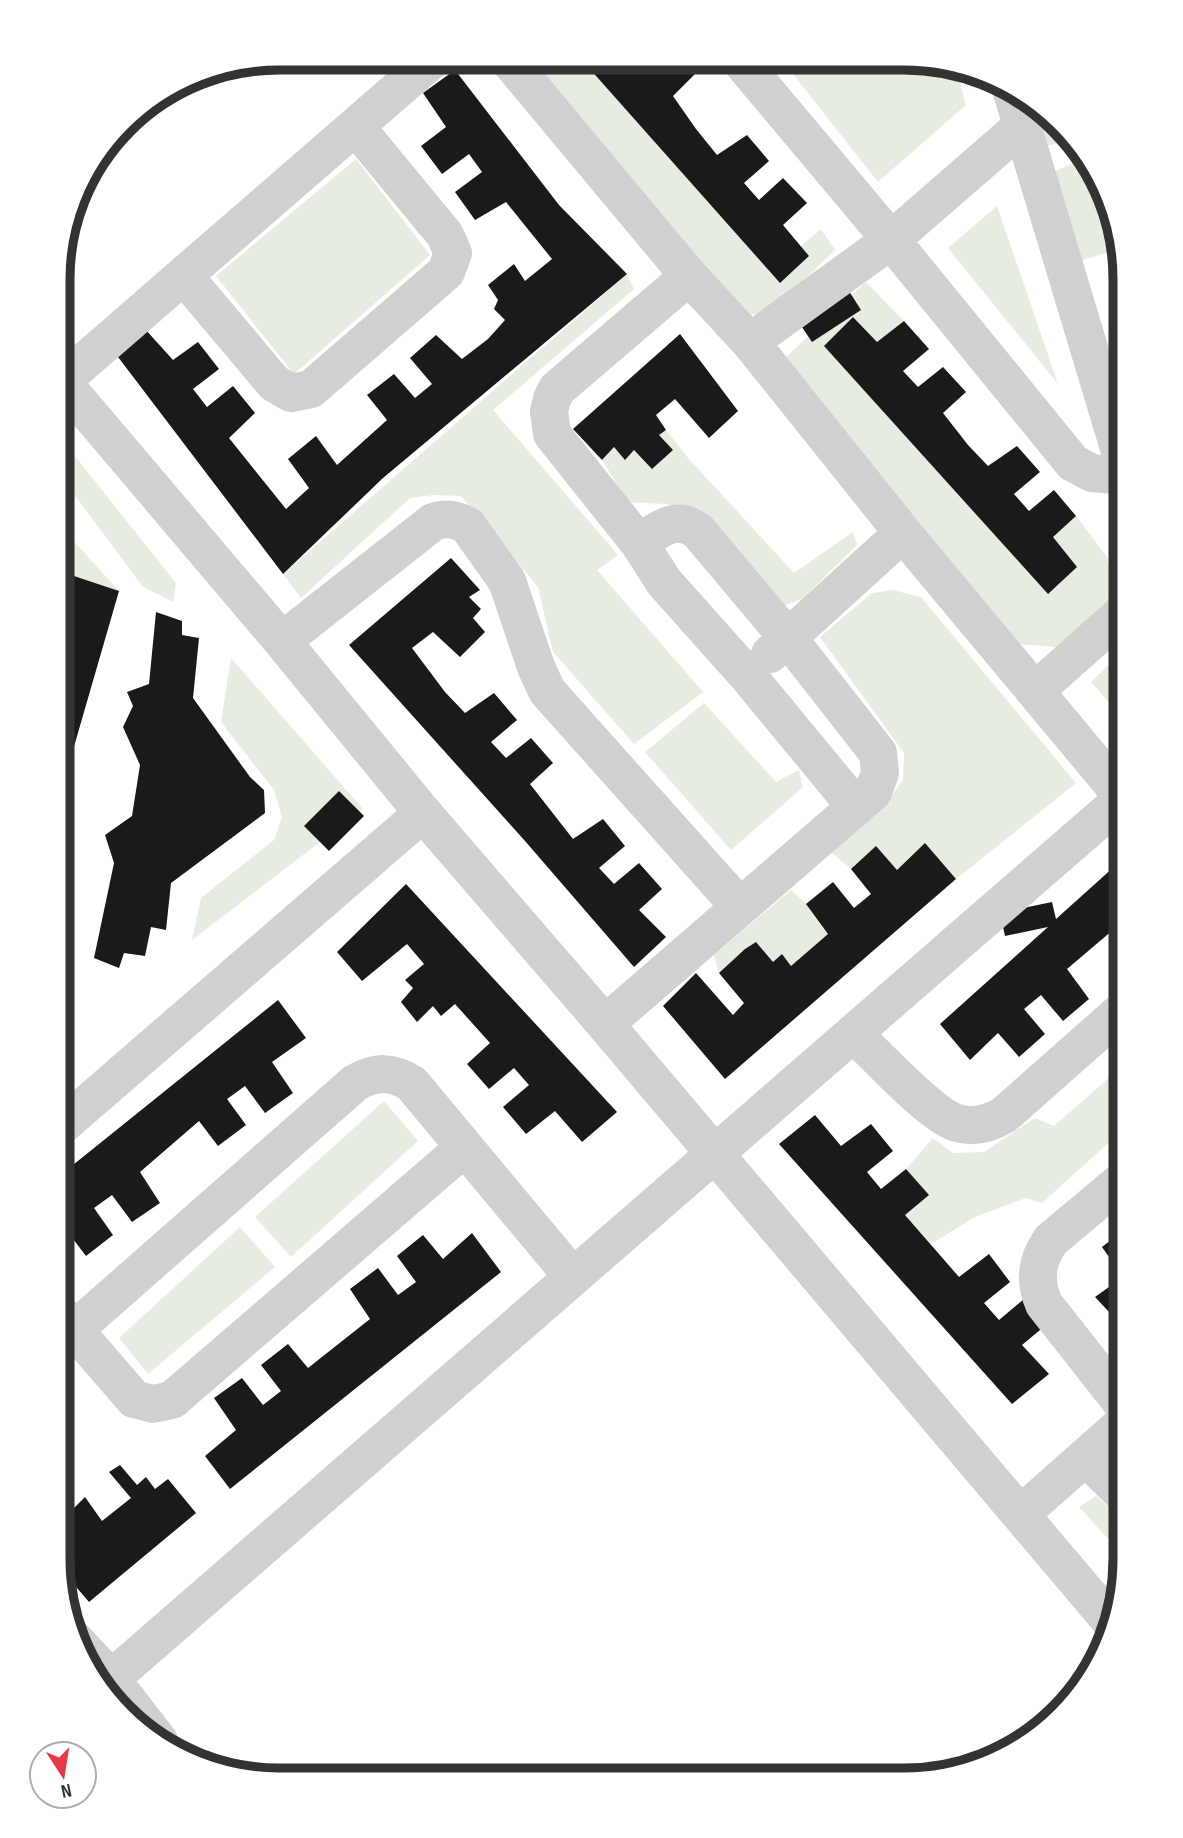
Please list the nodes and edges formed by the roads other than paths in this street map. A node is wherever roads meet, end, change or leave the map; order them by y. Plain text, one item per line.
1 (420, 70) edge
2 (517, 70) edge
3 (748, 70) edge
4 (1017, 109) edge
5 (356, 127) junction
6 (891, 240) junction
7 (184, 276) junction
8 (689, 276) junction
9 (750, 342) junction
10 (70, 371) edge
11 (70, 390) edge
12 (1113, 428) edge
13 (1113, 475) edge
14 (903, 533) junction
15 (639, 543) junction
16 (1113, 622) edge
17 (788, 638) junction
18 (282, 641) junction
19 (747, 675) junction
20 (1035, 691) junction
21 (1113, 784) edge
22 (856, 807) junction
23 (1113, 807) edge
24 (423, 813) junction
25 (740, 906) junction
26 (1113, 1020) edge
27 (605, 1024) junction
28 (854, 1034) junction
29 (70, 1119) edge
30 (464, 1149) junction
31 (716, 1154) junction
32 (1113, 1188) edge
33 (573, 1277) junction
34 (70, 1317) edge
35 (70, 1325) edge
36 (1113, 1392) edge
37 (1113, 1433) edge
38 (1086, 1457) junction
39 (1113, 1484) edge
40 (1020, 1514) junction
41 (1105, 1615) edge
42 (109, 1680) edge

1 - 5 street
2 - 8 street
3 - 6 street
4 - 6 street
4 - 12 street
5 - 7 street
5 - 7 street
6 - 9 street
6 - 13 street
7 - 10 street
8 - 9 street
8 - 15 street
9 - 14 street
11 - 18 street
14 - 17 street
14 - 20 street
15 - 17 street
15 - 19 street
16 - 20 street
17 - 19 street
17 - 22 street
18 - 24 street
18 - 25 street
19 - 22 street
20 - 21 street
22 - 25 street
23 - 28 street
24 - 27 street
24 - 29 street
25 - 27 street
26 - 28 street
27 - 31 street
28 - 31 street
30 - 33 street
30 - 34 street
30 - 35 street
31 - 33 street
31 - 40 street
32 - 36 street
33 - 42 street
37 - 38 street
38 - 39 street
38 - 40 street
40 - 41 street

